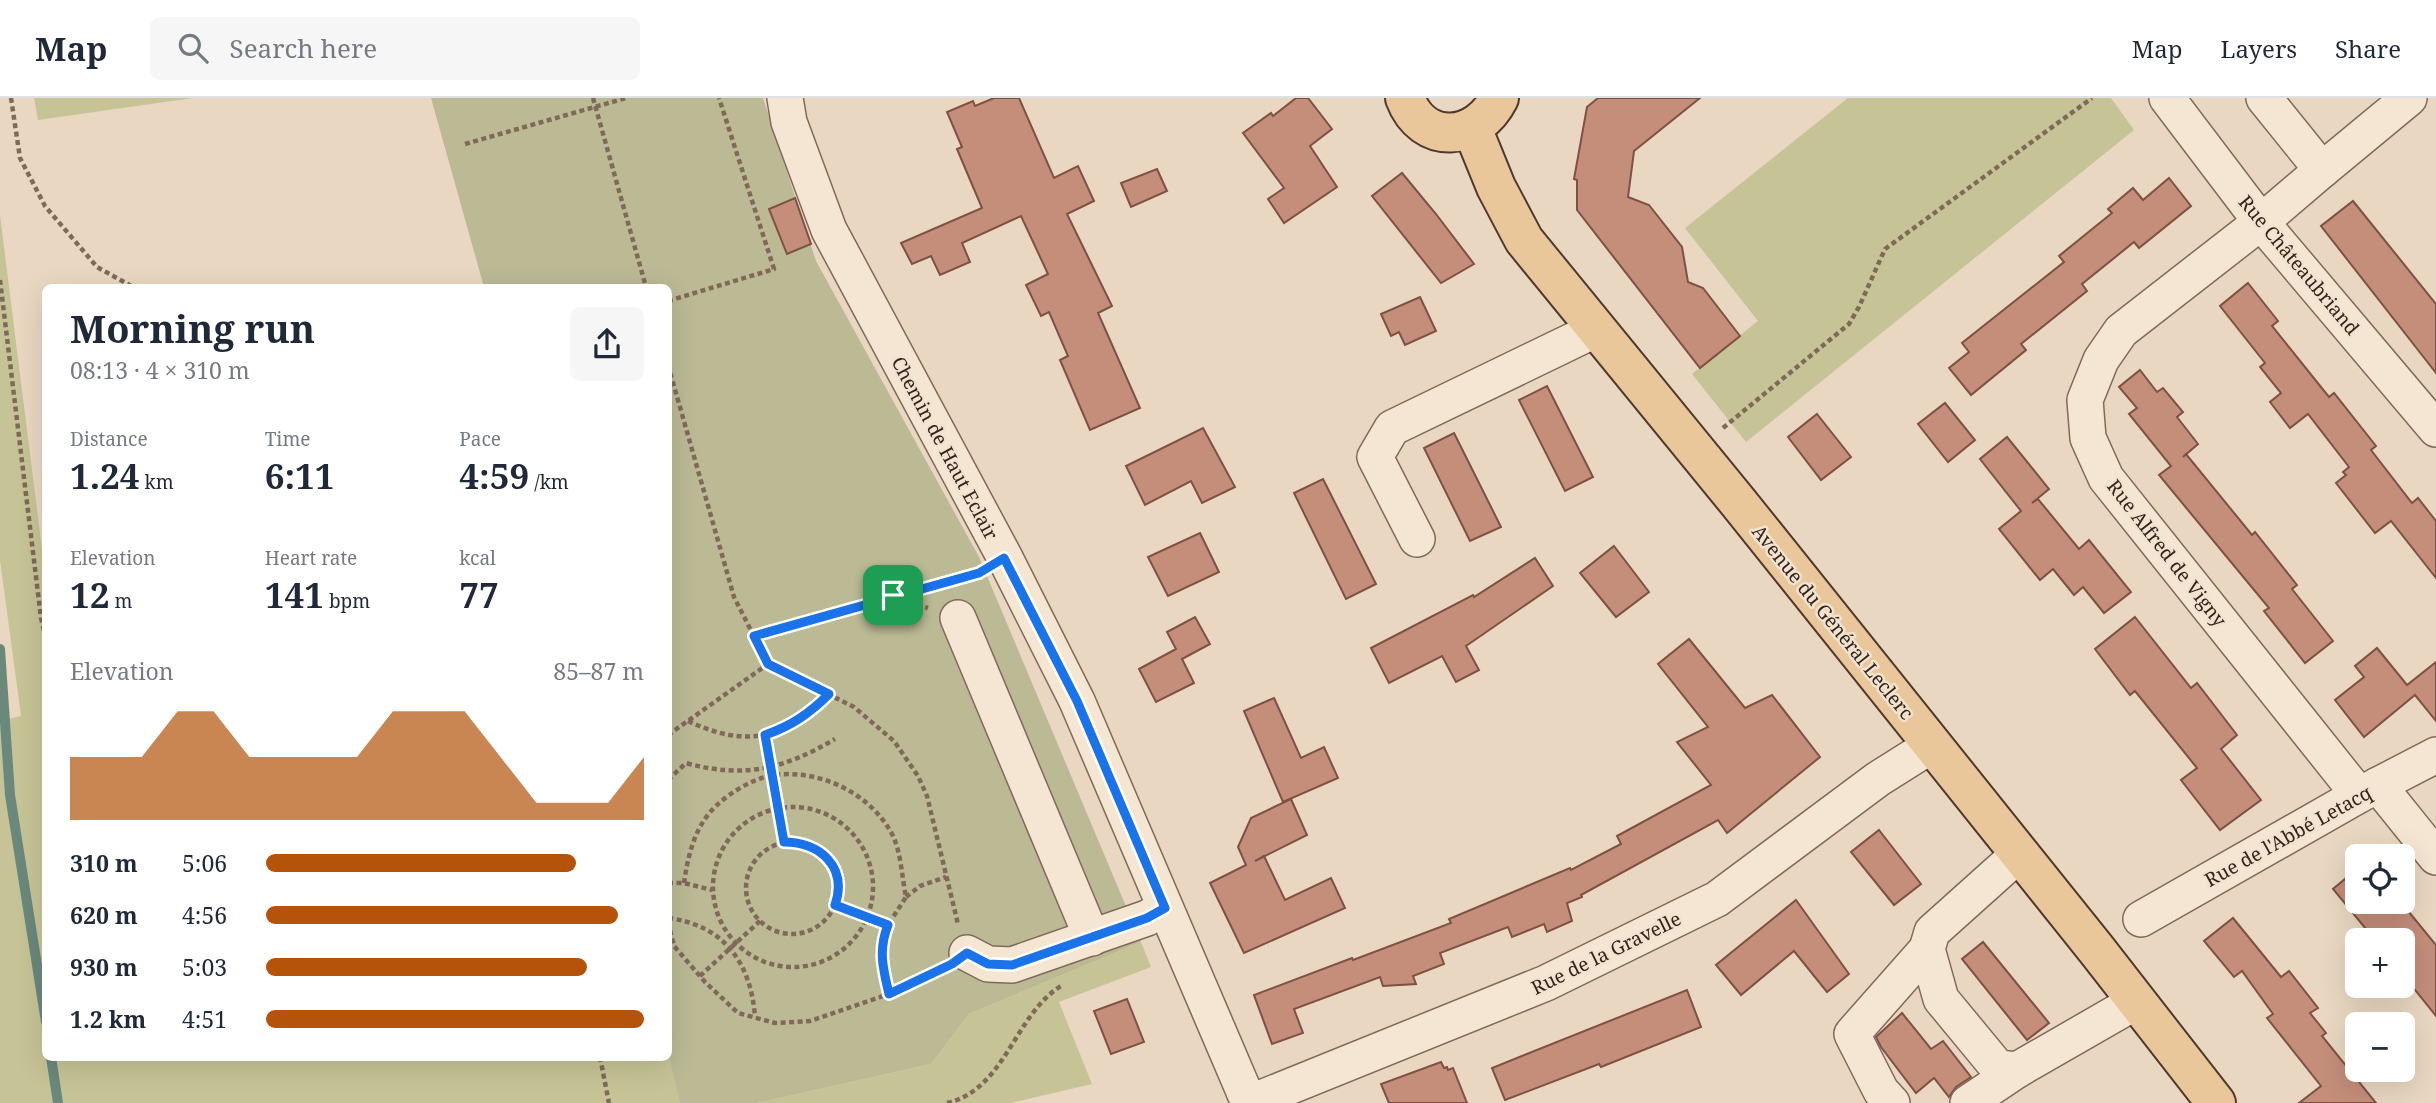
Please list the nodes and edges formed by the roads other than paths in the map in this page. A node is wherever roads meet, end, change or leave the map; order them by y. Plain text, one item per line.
1 (785, 98) edge
2 (1405, 98) edge
3 (1499, 98) edge
4 (2167, 98) edge
5 (2264, 98) edge
6 (2409, 98) edge
7 (1472, 128) junction
8 (2322, 170) junction
9 (2261, 222) junction
10 (1597, 329) junction
11 (2436, 429) edge
12 (1417, 539) dead end
13 (958, 618) dead end
14 (1932, 745) junction
15 (2436, 755) edge
16 (2368, 790) junction
17 (2020, 854) junction
18 (2436, 857) edge
19 (1165, 908) junction
20 (2141, 919) dead end
21 (1092, 937) junction
22 (1927, 949) junction
23 (967, 953) road end
24 (2137, 1001) junction
25 (2017, 1070) junction
26 (1249, 1103) edge
27 (1892, 1103) edge
28 (1968, 1103) edge
29 (2216, 1103) edge

1 - 19 street, Chemin de Haut Eclair
2 - 7 main road
3 - 7 main road
4 - 9 street, Rue Châteaubriand
5 - 8 street
6 - 8 street, Rue Alfred de Vigny
7 - 10 main road, Avenue du Général Leclerc
8 - 9 street, Rue Alfred de Vigny
9 - 11 street, Rue Châteaubriand
9 - 16 street, Rue Alfred de Vigny
10 - 12 street
10 - 14 main road, Avenue du Général Leclerc
13 - 21 street
14 - 17 main road, Avenue du Général Leclerc
14 - 26 street, Rue de la Gravelle
15 - 16 street, Rue de l'Abbé Letacq
16 - 18 street, Rue Alfred de Vigny
16 - 20 street, Rue de l'Abbé Letacq
17 - 22 street
17 - 24 main road, Avenue du Général Leclerc
19 - 21 street
19 - 26 street, Chemin de Haut Eclair
21 - 23 street
22 - 25 street
22 - 27 street
24 - 25 street
24 - 29 main road, Avenue du Général Leclerc
25 - 28 street

